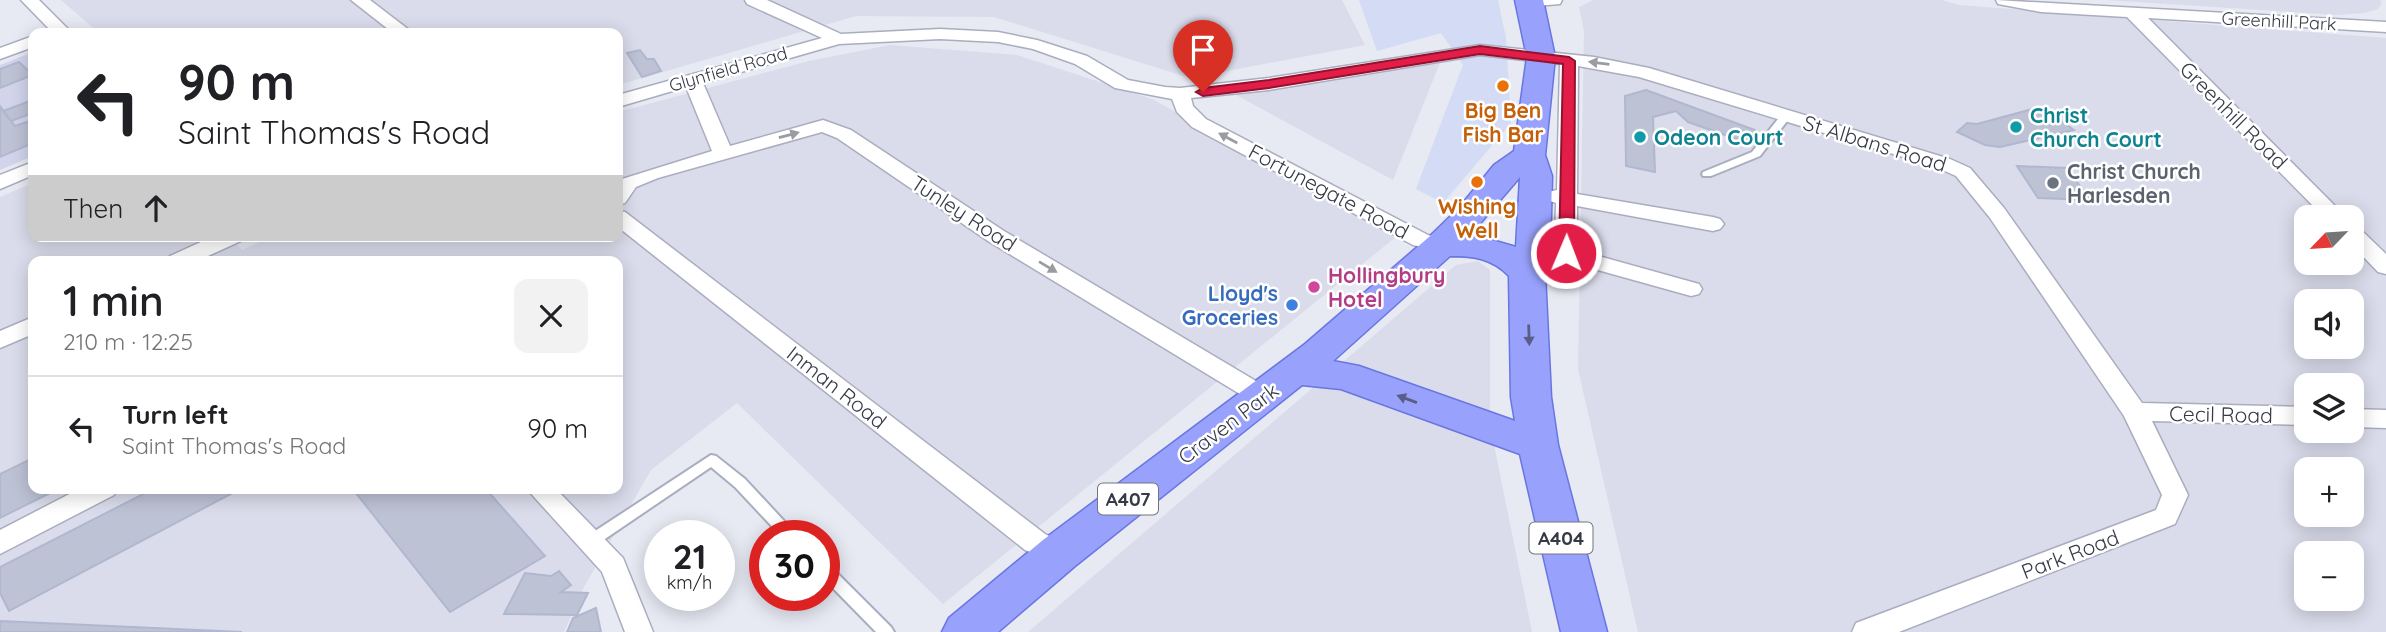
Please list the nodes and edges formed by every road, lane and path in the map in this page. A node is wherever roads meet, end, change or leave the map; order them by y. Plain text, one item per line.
1 (29, 0) edge
2 (359, 0) edge
3 (752, 0) edge
4 (2004, 0) edge
5 (1537, 1) edge
6 (2133, 13) junction
7 (2386, 27) edge
8 (55, 28) edge
9 (397, 28) edge
10 (838, 39) junction
11 (28, 43) edge
12 (0, 54) edge
13 (1555, 59) junction
14 (692, 79) junction
15 (1180, 94) junction
16 (623, 100) edge
17 (1786, 116) junction
18 (723, 153) junction
19 (1529, 155) junction
20 (28, 170) edge
21 (1707, 174) dead end
22 (0, 183) edge
23 (623, 192) edge
24 (1551, 196) junction
25 (2324, 205) edge
26 (623, 221) edge
27 (1713, 225) dead end
28 (220, 242) edge
29 (1441, 245) junction
30 (2364, 245) edge
31 (1566, 253) junction
32 (189, 256) edge
33 (1530, 260) junction
34 (2386, 267) edge
35 (1691, 289) dead end
36 (28, 327) edge
37 (0, 340) edge
38 (1330, 340) junction
39 (1296, 371) junction
40 (1345, 376) junction
41 (1262, 397) junction
42 (1531, 397) junction
43 (2135, 412) junction
44 (2294, 416) edge
45 (2364, 418) edge
46 (2386, 418) edge
47 (1470, 421) junction
48 (1538, 445) junction
49 (94, 494) edge
50 (545, 494) edge
51 (776, 520) edge
52 (591, 541) junction
53 (0, 543) edge
54 (1059, 553) junction
55 (840, 585) edge
56 (639, 632) edge
57 (887, 632) edge
58 (965, 632) edge
59 (1584, 632) edge
60 (1866, 632) edge

1 - 8 street
2 - 9 street
3 - 10 street
4 - 6 street, Greenhill Park
5 - 13 main road, A404
6 - 7 street, Greenhill Park
6 - 25 street, Greenhill Road
10 - 14 street, Glynfield Road
10 - 15 street
11 - 12 street
13 - 15 street, St Albans Road
17 -> 13 street, St Albans Road
13 - 19 main road, A404
13 - 24 street
14 - 16 street, Glynfield Road
14 - 18 street
29 -> 15 street, Fortunegate Road
17 - 21 lane
17 - 43 street, St Albans Road
18 - 23 street
18 -> 41 street, Tunley Road
19 - 24 main road, A404
19 - 29 main road, Craven Park
20 - 22 street
24 - 27 street
24 - 31 street
24 - 33 main road, A404
26 - 54 street, Inman Road
28 - 32 street
29 - 33 main road
29 - 38 main road, Craven Park
30 - 34 street
31 - 33 street
31 - 35 street
33 -> 42 main road, A404
36 - 37 street
38 - 39 main road, Craven Park / A407
38 - 40 main road
39 - 40 main road, Craven Park
39 - 41 main road, Craven Park / A407
47 -> 40 main road, Craven Park
41 - 54 main road, Craven Park / A407
42 - 47 main road
42 - 48 main road, A404
43 - 44 street, Cecil Road
43 - 60 street, Park Road
45 - 46 street
47 - 48 main road, Craven Park
48 - 59 main road, A404
49 - 53 street
50 - 52 street
51 - 52 lane
52 - 56 street
54 - 58 main road, Craven Park / A407
55 - 57 lane

